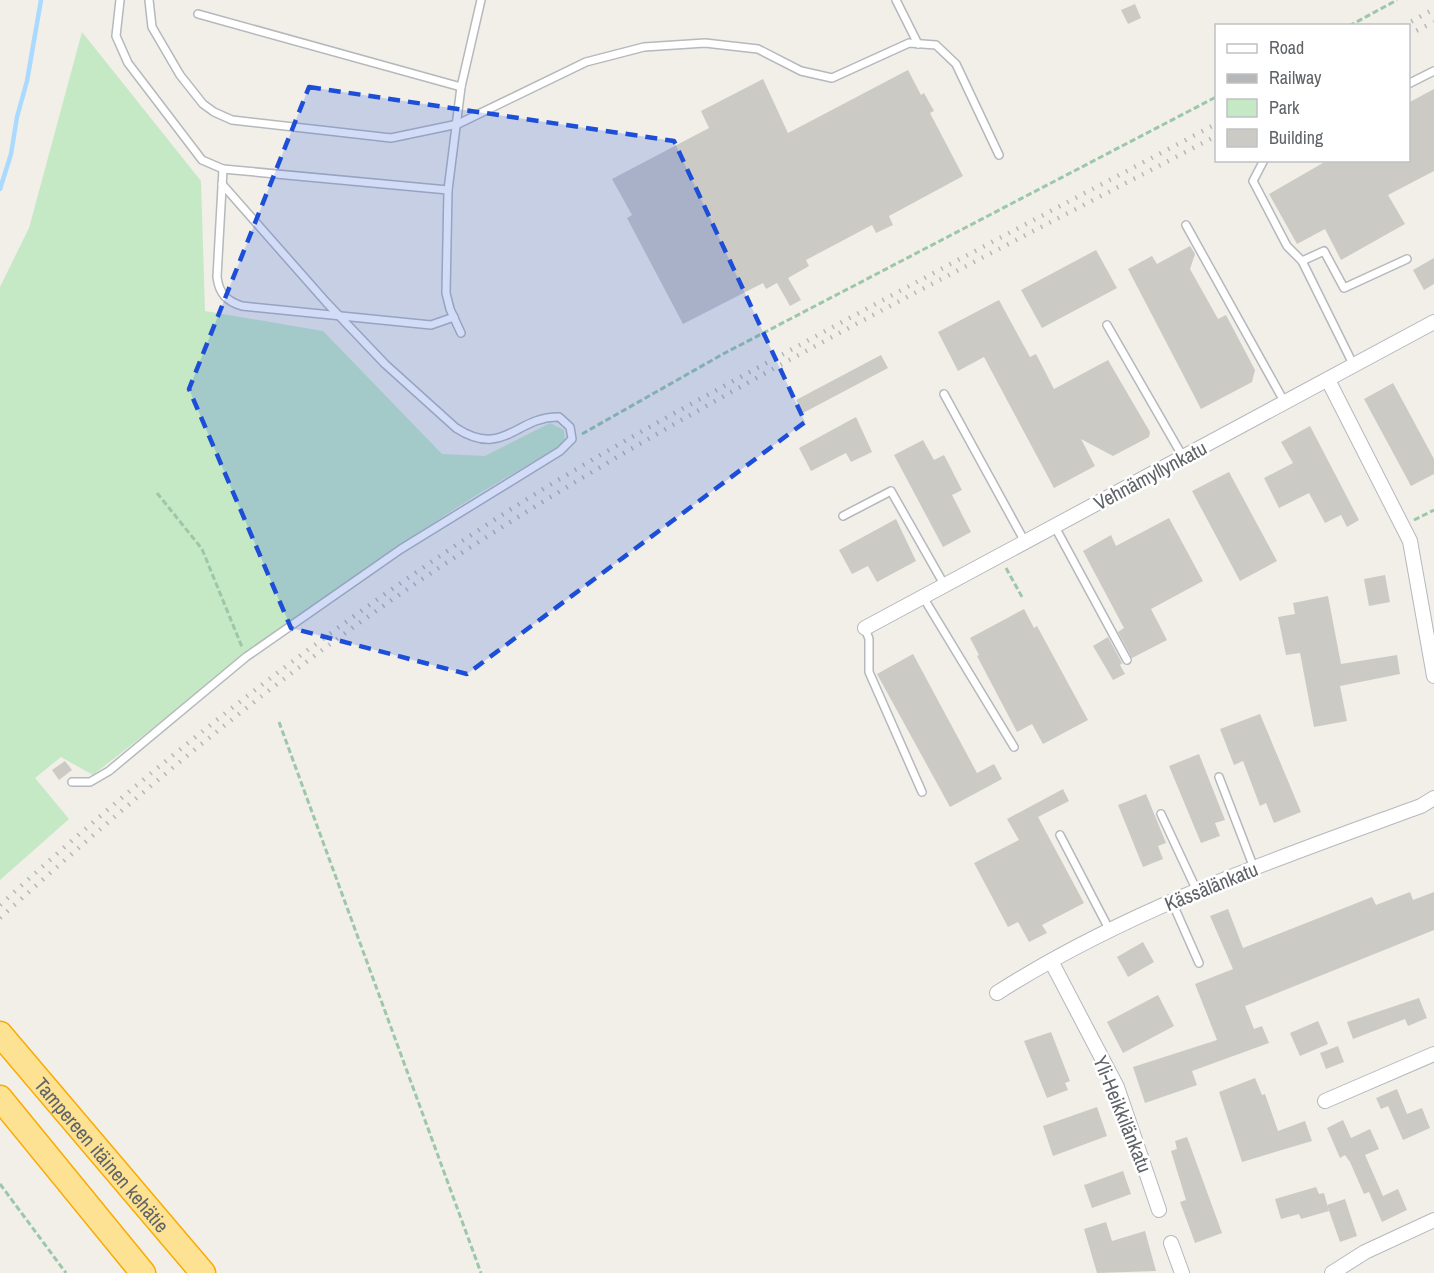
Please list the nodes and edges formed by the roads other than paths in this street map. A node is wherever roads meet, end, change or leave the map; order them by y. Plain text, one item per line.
1 (120, 0) edge
2 (148, 0) edge
3 (481, 0) edge
4 (896, 0) edge
5 (198, 14) dead end
6 (918, 44) junction
7 (1434, 71) edge
8 (1410, 83) edge
9 (462, 87) junction
10 (458, 124) junction
11 (999, 155) dead end
12 (1263, 162) edge
13 (223, 169) junction
14 (222, 184) junction
15 (448, 190) junction
16 (1186, 225) dead end
17 (1407, 259) dead end
18 (1302, 261) junction
19 (342, 316) junction
20 (454, 317) junction
21 (1434, 322) edge
22 (1107, 325) dead end
23 (461, 333) dead end
24 (1354, 366) junction
25 (1328, 380) junction
26 (944, 394) dead end
27 (1285, 403) junction
28 (1183, 457) junction
29 (843, 516) dead end
30 (1055, 526) junction
31 (1025, 542) junction
32 (945, 585) junction
33 (923, 597) junction
34 (865, 628) joint
35 (1128, 660) dead end
36 (1434, 674) edge
37 (1014, 747) dead end
38 (1219, 777) dead end
39 (72, 782) dead end
40 (922, 792) dead end
41 (1434, 798) edge
42 (1161, 814) dead end
43 (1060, 835) dead end
44 (1254, 868) junction
45 (1197, 891) junction
46 (1172, 902) junction
47 (1109, 929) junction
48 (1051, 961) junction
49 (1199, 963) dead end
50 (997, 993) dead end
51 (0, 1034) edge
52 (1434, 1054) edge
53 (0, 1098) edge
54 (1324, 1101) dead end
55 (1159, 1210) dead end
56 (1434, 1220) edge
57 (1171, 1243) dead end
58 (143, 1273) edge
59 (203, 1273) edge
60 (1182, 1273) edge
61 (1332, 1273) edge

1 - 13 lane
2 - 10 lane
3 - 9 lane
4 - 6 lane
5 - 9 lane
6 - 10 lane
6 - 11 lane
7 - 8 lane
9 - 10 lane
10 - 15 lane
12 - 18 lane
13 - 14 lane
13 - 15 lane
14 - 19 lane
14 - 19 lane
15 - 20 lane
16 - 27 lane
17 - 18 lane
18 - 24 lane
19 - 20 lane
19 - 39 lane
20 - 23 lane
21 - 24 street, Vehnämyllynkatu
22 - 28 lane
24 - 25 street, Vehnämyllynkatu
25 - 27 street, Vehnämyllynkatu
25 - 36 street
26 - 31 lane
27 - 28 street, Vehnämyllynkatu
28 - 30 street, Vehnämyllynkatu
29 - 32 lane
30 - 31 street, Vehnämyllynkatu
30 - 35 lane
31 - 32 street, Vehnämyllynkatu
32 - 33 street, Vehnämyllynkatu
33 - 34 street, Vehnämyllynkatu
33 - 37 lane
34 - 40 lane
38 - 44 lane
41 - 44 street, Kässälänkatu
42 - 45 lane
43 - 47 lane
44 - 45 street, Kässälänkatu
45 - 46 street, Kässälänkatu
46 - 47 street, Kässälänkatu
46 - 49 lane
47 - 48 street, Kässälänkatu
48 - 50 street, Kässälänkatu
48 - 55 street, Yli-Heikkilänkatu
51 - 59 highway, Tampereen itäinen kehätie
52 - 54 street
53 - 58 highway
56 - 61 street
57 - 60 street

